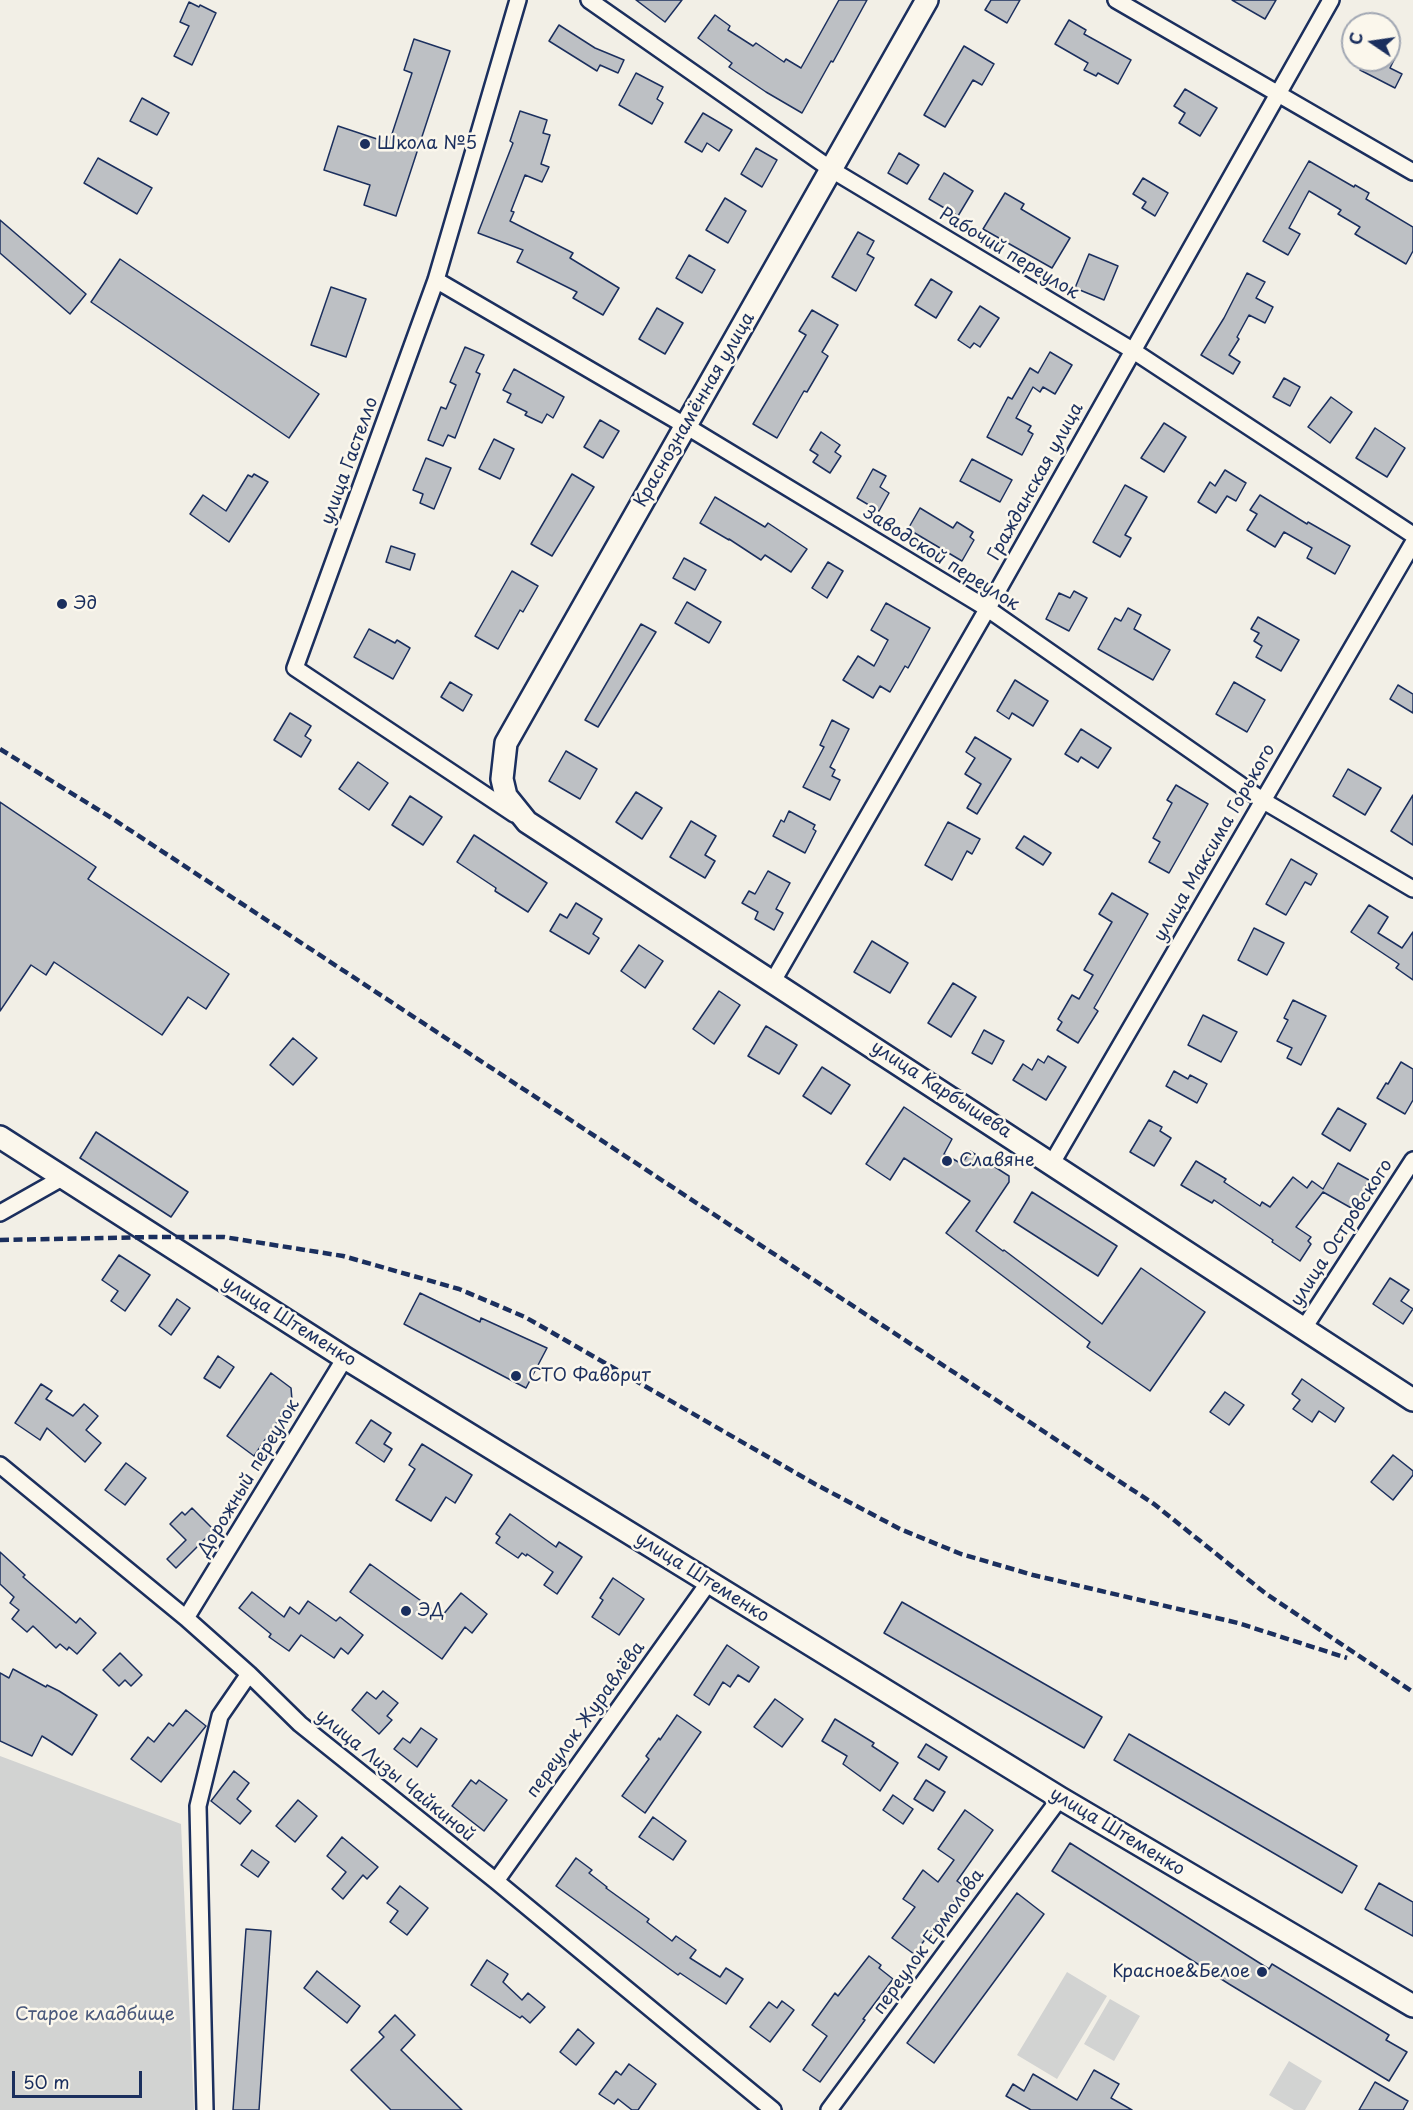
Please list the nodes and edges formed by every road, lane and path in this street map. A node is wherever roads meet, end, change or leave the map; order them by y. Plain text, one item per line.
1 (518, 0) edge
2 (589, 0) edge
3 (927, 0) edge
4 (1116, 0) edge
5 (1331, 0) edge
6 (1276, 94) junction
7 (832, 170) junction
8 (1413, 172) edge
9 (436, 280) junction
10 (1132, 350) junction
11 (686, 426) junction
12 (1413, 535) edge
13 (1413, 543) edge
14 (987, 609) junction
15 (1262, 800) junction
16 (527, 822) junction
17 (1413, 889) edge
18 (773, 981) junction
19 (0, 1137) edge
20 (1413, 1160) edge
21 (1052, 1163) junction
22 (63, 1178) junction
23 (0, 1213) edge
24 (1304, 1328) junction
25 (345, 1358) junction
26 (1413, 1400) edge
27 (0, 1465) edge
28 (709, 1582) junction
29 (186, 1618) junction
30 (249, 1674) junction
31 (1059, 1798) junction
32 (496, 1881) junction
33 (1413, 2006) edge
34 (205, 2110) edge
35 (773, 2110) edge
36 (829, 2110) edge

1 - 9 street, улица Гастелло
2 - 7 street, Рабочий переулок
3 - 7 main road, Краснознамённая улица
4 - 6 street
5 - 6 street, Гражданская улица
6 - 8 street
6 - 10 street, Гражданская улица
7 - 10 street, Рабочий переулок
7 - 11 main road, Краснознамённая улица
9 - 11 street, Заводской переулок
9 - 16 street, улица Гастелло
10 - 12 street, Рабочий переулок
10 - 14 street, Гражданская улица
11 - 14 street, Заводской переулок
11 - 16 main road, Краснознамённая улица
13 - 15 street, улица Максима Горького
14 - 15 street, Заводской переулок
14 - 18 street, Гражданская улица
15 - 17 street, Заводской переулок
15 - 21 street, улица Максима Горького
16 - 18 main road, улица Карбышева
18 - 21 main road, улица Карбышева
19 - 22 main road, улица Штеменко
20 - 24 street, улица Островского
21 - 24 main road, улица Карбышева
22 - 23 street
22 - 25 main road, улица Штеменко
24 - 26 main road, улица Карбышева
25 - 28 main road, улица Штеменко
25 - 29 street, Дорожный переулок
27 - 29 street, улица Лизы Чайкиной
28 - 31 main road, улица Штеменко
28 - 32 street, переулок Журавлёва
29 - 30 street, улица Лизы Чайкиной
30 - 32 street, улица Лизы Чайкиной
30 - 34 street
31 - 33 main road, улица Штеменко
31 - 36 street, переулок Ермолова
32 - 35 street, улица Лизы Чайкиной

